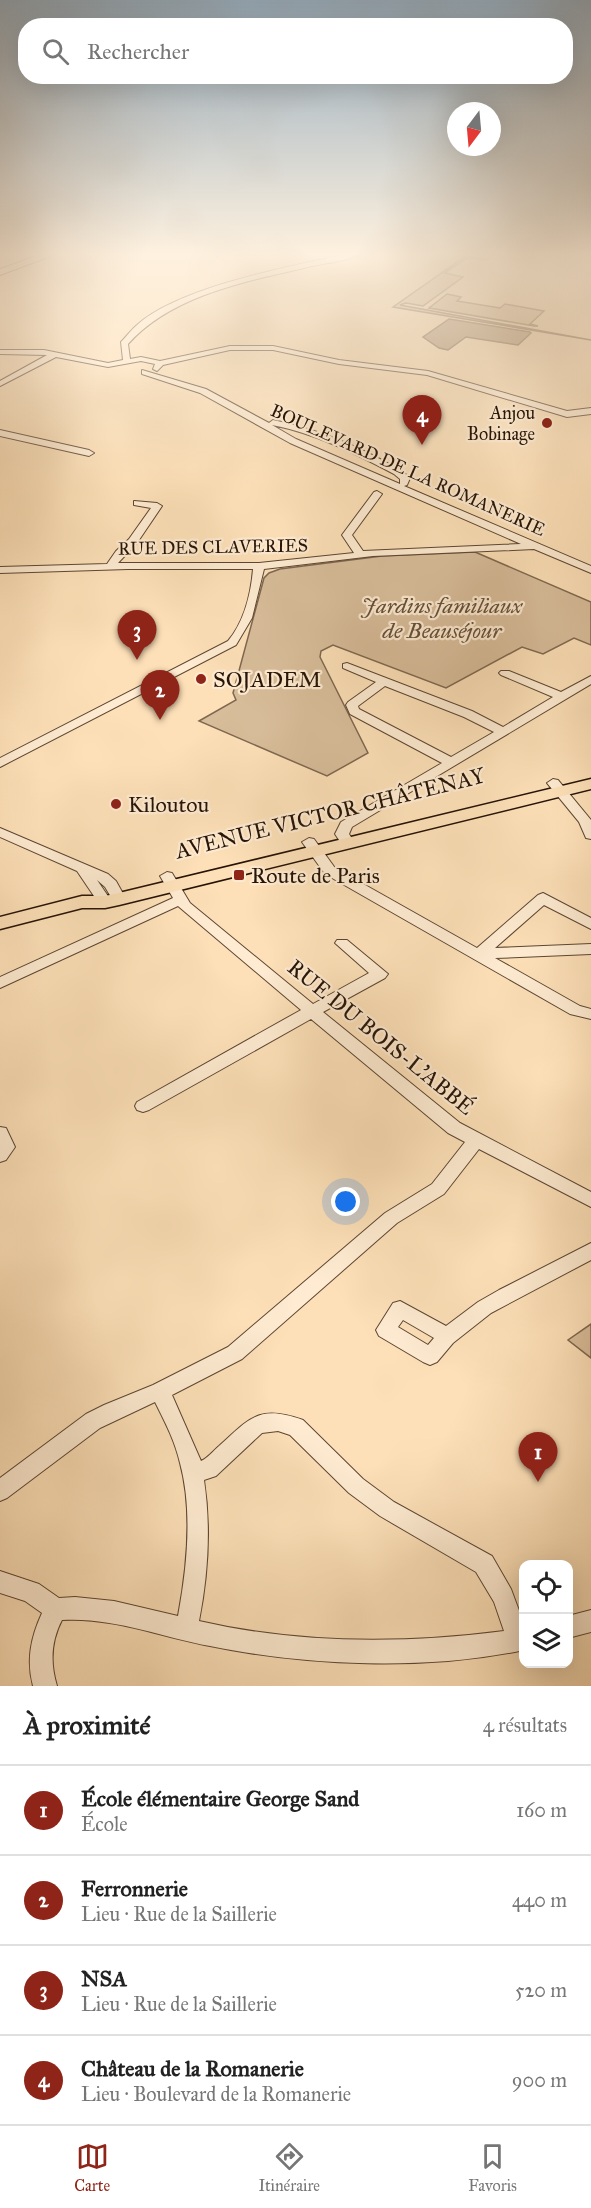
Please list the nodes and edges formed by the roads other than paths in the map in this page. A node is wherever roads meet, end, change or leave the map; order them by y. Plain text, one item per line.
1 (135, 332) edge
2 (127, 339) junction
3 (0, 352) edge
4 (24, 352) junction
5 (53, 355) junction
6 (141, 359) junction
7 (158, 366) junction
8 (128, 367) junction
9 (145, 372) junction
10 (0, 384) edge
11 (591, 411) edge
12 (0, 433) edge
13 (89, 453) dead end
14 (377, 494) dead end
15 (137, 503) dead end
16 (516, 538) junction
17 (548, 544) junction
18 (534, 546) junction
19 (499, 547) junction
20 (360, 554) junction
21 (591, 562) edge
22 (111, 566) junction
23 (259, 566) junction
24 (0, 570) edge
25 (591, 570) edge
26 (347, 666) dead end
27 (505, 673) dead end
28 (591, 679) edge
29 (384, 681) junction
30 (561, 696) junction
31 (502, 731) junction
32 (450, 762) junction
33 (0, 763) edge
34 (591, 774) edge
35 (591, 784) edge
36 (556, 787) junction
37 (0, 832) edge
38 (591, 835) edge
39 (345, 838) junction
40 (313, 847) junction
41 (173, 887) junction
42 (109, 896) junction
43 (0, 923) edge
44 (591, 924) edge
45 (342, 943) dead end
46 (591, 949) edge
47 (479, 954) junction
48 (0, 984) edge
49 (313, 1011) junction
50 (586, 1011) edge
51 (143, 1106) dead end
52 (0, 1133) edge
53 (475, 1141) junction
54 (0, 1155) edge
55 (591, 1200) edge
56 (591, 1251) edge
57 (446, 1335) dead end
58 (160, 1391) junction
59 (194, 1473) junction
60 (0, 1491) edge
61 (0, 1581) edge
62 (56, 1609) junction
63 (591, 1622) edge
64 (573, 1626) edge
65 (186, 1630) junction
66 (519, 1634) edge
67 (519, 1639) edge
68 (45, 1686) edge

1 - 2 street
2 - 6 street
2 - 8 street
3 - 4 street
4 - 5 street
4 - 8 street
5 - 8 street
5 - 10 street
6 - 7 street
6 - 8 street
7 - 9 street
7 - 11 street
7 - 17 street, BOULEVARD DE LA ROMANERIE
8 - 9 street
9 - 16 street, BOULEVARD DE LA ROMANERIE
12 - 13 street
14 - 20 street
15 - 22 street
16 - 17 street
16 - 18 street, BOULEVARD DE LA ROMANERIE
16 - 19 street, RUE DES CLAVERIES
17 - 21 street, BOULEVARD DE LA ROMANERIE
18 - 19 street, RUE DES CLAVERIES
18 - 25 street, BOULEVARD DE LA ROMANERIE
19 - 20 street, RUE DES CLAVERIES
20 - 23 street, RUE DES CLAVERIES
22 - 23 street, RUE DES CLAVERIES
22 - 24 street, RUE DES CLAVERIES
23 - 33 street
26 - 29 street
27 - 30 street
28 - 30 street
29 - 31 street
29 - 32 street
30 - 31 street
31 - 32 street
32 - 39 street
34 - 36 main road, AVENUE VICTOR CHÂTENAY
35 - 36 main road, AVENUE VICTOR CHÂTENAY
36 - 38 street
36 - 39 main road, AVENUE VICTOR CHÂTENAY
37 - 42 street
39 - 40 main road, AVENUE VICTOR CHÂTENAY
40 - 41 main road, AVENUE VICTOR CHÂTENAY
40 - 47 street
41 - 42 main road, AVENUE VICTOR CHÂTENAY
41 - 48 street
41 - 49 street, RUE DU BOIS-L'ABBÉ
42 - 43 main road, AVENUE VICTOR CHÂTENAY
44 - 47 street
45 - 49 street
46 - 47 street
47 - 50 street
49 - 51 street
49 - 53 street, RUE DU BOIS-L'ABBÉ
52 - 54 street
53 - 55 street, RUE DU BOIS-L'ABBÉ
53 - 58 street
56 - 57 street
58 - 59 street
58 - 60 street
59 - 65 street
59 - 66 street
61 - 62 street
62 - 65 street
62 - 68 street
63 - 64 street
65 - 67 street

